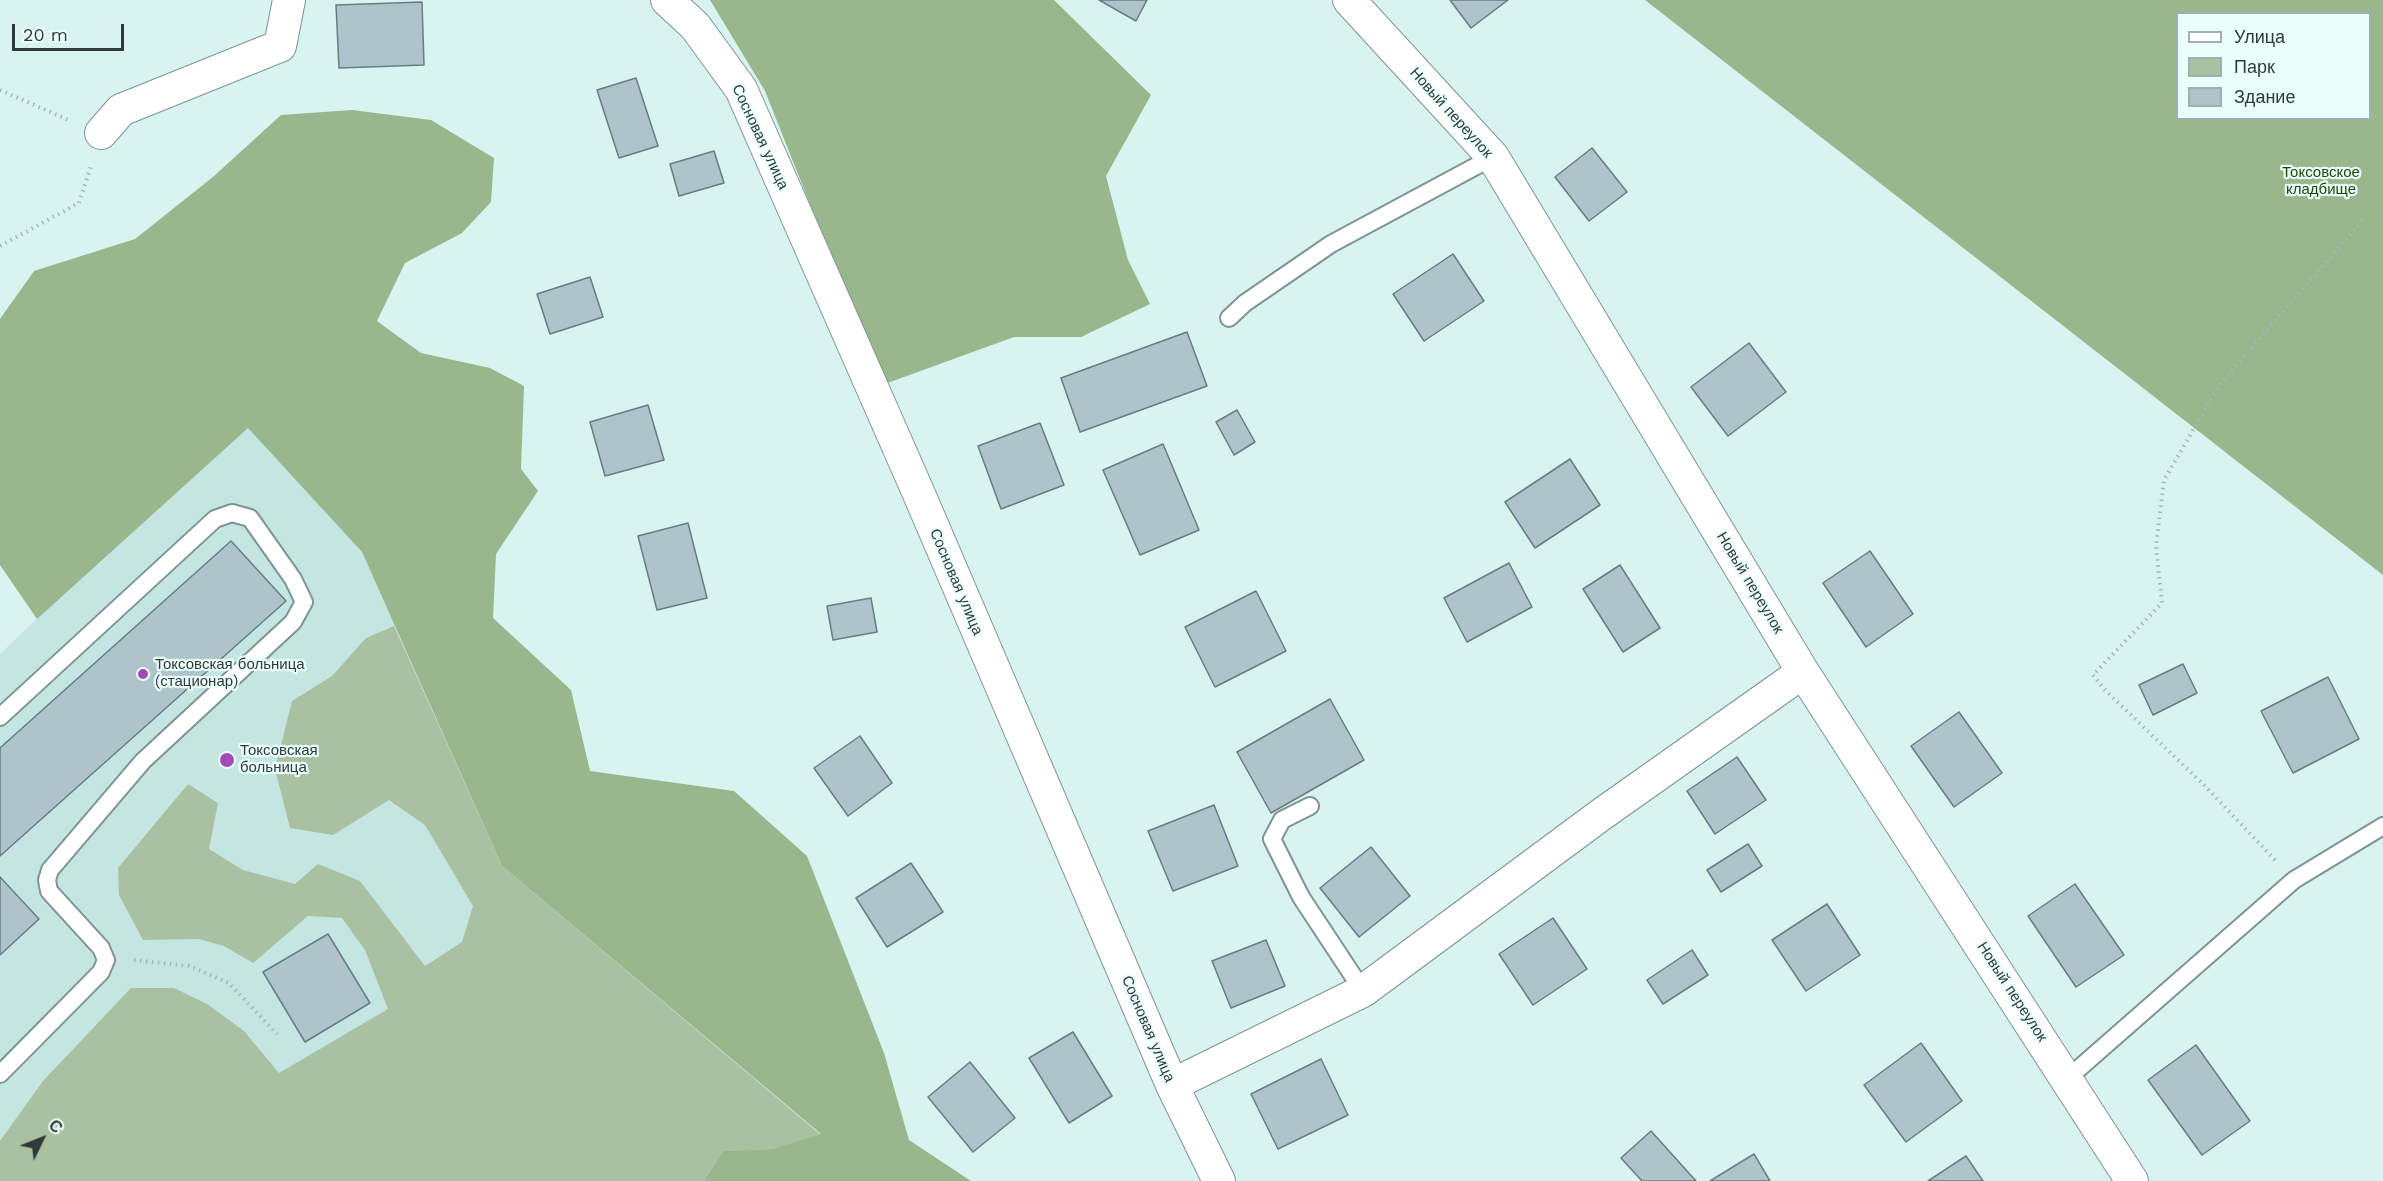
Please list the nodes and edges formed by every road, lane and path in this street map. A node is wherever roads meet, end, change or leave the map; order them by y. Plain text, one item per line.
1 (289, 0) edge
2 (667, 0) edge
3 (1349, 0) edge
4 (0, 90) edge
5 (101, 133) junction
6 (1493, 157) junction
7 (2363, 220) dead end
8 (0, 246) edge
9 (1229, 318) dead end
10 (1803, 672) junction
11 (0, 717) edge
12 (1310, 806) dead end
13 (2383, 826) edge
14 (2294, 880) junction
15 (106, 960) junction
16 (1363, 991) junction
17 (277, 1034) dead end
18 (0, 1074) edge
19 (2068, 1078) junction
20 (1172, 1085) junction
21 (1219, 1181) edge
22 (2132, 1181) edge

1 - 5 street
2 - 20 street, Сосновая улица
3 - 6 street, Новый переулок
4 - 5 path
5 - 8 path
6 - 9 lane
6 - 10 street, Новый переулок
7 - 14 path
10 - 16 street
10 - 19 street, Новый переулок
11 - 15 lane
12 - 16 lane
13 - 14 lane
14 - 19 lane
15 - 17 path
15 - 18 lane
16 - 20 street
19 - 22 street, Новый переулок
20 - 21 street, Сосновая улица

